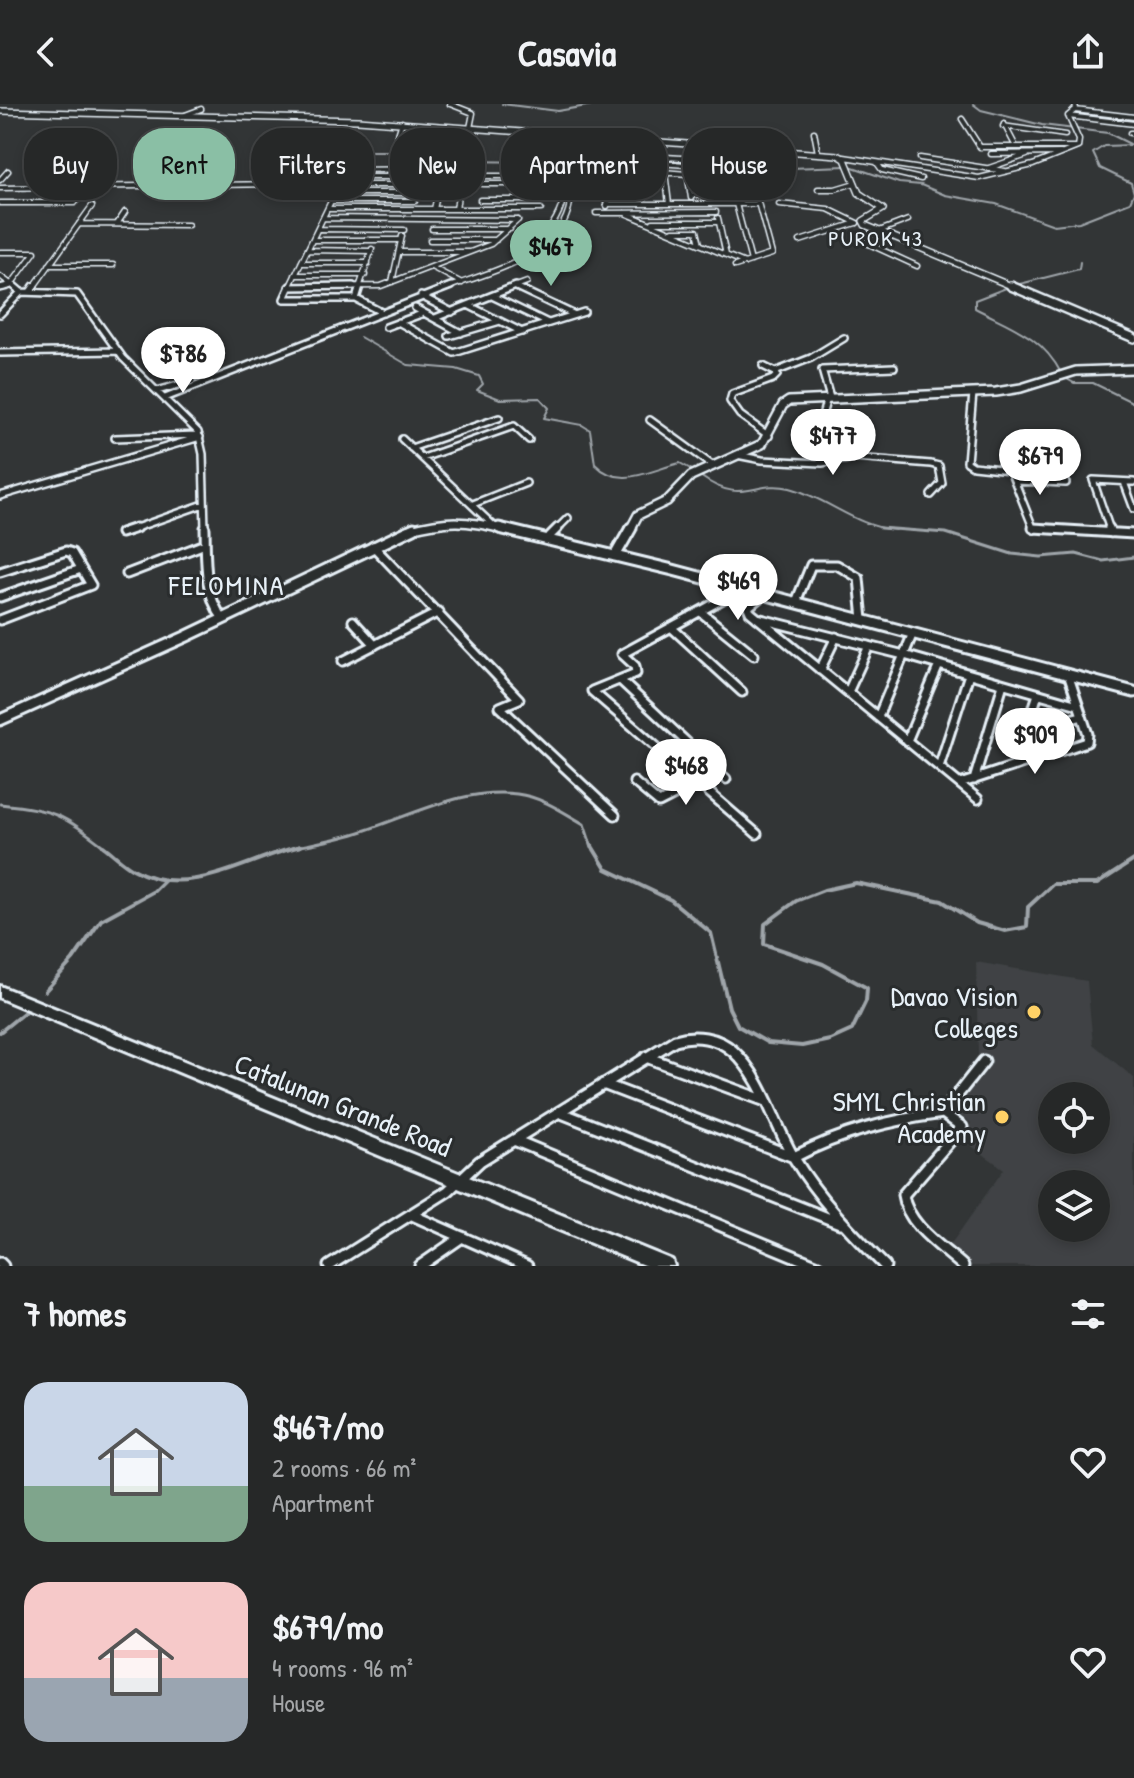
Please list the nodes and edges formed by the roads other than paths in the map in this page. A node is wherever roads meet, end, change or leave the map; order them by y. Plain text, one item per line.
1 (450, 104) edge
2 (1075, 104) edge
3 (466, 107) edge
4 (201, 109) dead end
5 (1075, 110) junction
6 (0, 111) edge
7 (185, 115) junction
8 (1068, 116) junction
9 (1134, 117) edge
10 (962, 119) dead end
11 (402, 122) junction
12 (1134, 124) edge
13 (400, 128) edge
14 (470, 128) joint
15 (1023, 129) junction
16 (814, 132) dead end
17 (1044, 132) junction
18 (1065, 135) dead end
19 (1014, 143) dead end
20 (1053, 146) junction
21 (1033, 147) junction
22 (1078, 147) junction
23 (796, 152) edge
24 (818, 153) junction
25 (1026, 153) junction
26 (1066, 153) junction
27 (991, 154) dead end
28 (844, 157) junction
29 (920, 158) dead end
30 (877, 163) junction
31 (893, 165) junction
32 (987, 169) junction
33 (8, 171) dead end
34 (1011, 172) junction
35 (921, 179) dead end
36 (0, 180) edge
37 (960, 182) dead end
38 (855, 183) junction
39 (251, 185) edge
40 (117, 187) edge
41 (0, 188) edge
42 (24, 188) edge
43 (667, 188) edge
44 (818, 189) dead end
45 (77, 200) edge
46 (436, 200) edge
47 (457, 200) edge
48 (480, 200) edge
49 (530, 200) edge
50 (569, 200) edge
51 (606, 200) edge
52 (647, 200) edge
53 (692, 200) edge
54 (757, 200) edge
55 (332, 201) joint
56 (415, 201) joint
57 (0, 203) edge
58 (606, 204) junction
59 (647, 204) junction
60 (669, 204) junction
61 (692, 204) junction
62 (715, 204) junction
63 (736, 204) junction
64 (758, 204) junction
65 (779, 204) dead end
66 (92, 206) dead end
67 (328, 209) junction
68 (413, 209) junction
69 (434, 209) junction
70 (456, 209) junction
71 (478, 209) junction
72 (530, 209) junction
73 (541, 209) dead end
74 (125, 212) dead end
75 (716, 212) junction
76 (596, 213) dead end
77 (607, 213) junction
78 (625, 213) junction
79 (324, 218) junction
80 (406, 218) junction
81 (434, 218) junction
82 (908, 220) dead end
83 (647, 222) junction
84 (718, 222) junction
85 (860, 223) junction
86 (79, 224) junction
87 (117, 224) junction
88 (188, 225) dead end
89 (319, 229) junction
90 (432, 229) junction
91 (510, 229) junction
92 (404, 230) junction
93 (669, 231) junction
94 (877, 231) junction
95 (313, 240) junction
96 (374, 240) junction
97 (401, 240) junction
98 (430, 240) junction
99 (497, 240) junction
100 (800, 241) dead end
101 (700, 244) junction
102 (308, 250) junction
103 (371, 251) junction
104 (0, 252) edge
105 (399, 252) junction
106 (428, 252) junction
107 (474, 252) junction
108 (726, 255) junction
109 (748, 262) junction
110 (301, 263) junction
111 (368, 263) junction
112 (49, 265) junction
113 (113, 265) dead end
114 (735, 266) dead end
115 (917, 266) dead end
116 (433, 268) junction
117 (295, 275) junction
118 (365, 275) junction
119 (0, 276) edge
120 (460, 281) junction
121 (392, 282) junction
122 (527, 282) dead end
123 (10, 286) junction
124 (289, 287) junction
125 (361, 287) junction
126 (516, 287) junction
127 (0, 288) edge
128 (21, 292) junction
129 (30, 292) junction
130 (422, 296) junction
131 (492, 296) junction
132 (14, 297) junction
133 (6, 298) dead end
134 (356, 299) junction
135 (468, 305) junction
136 (415, 308) dead end
137 (2, 310) edge
138 (381, 312) junction
139 (452, 312) junction
140 (584, 312) dead end
141 (424, 313) junction
142 (575, 315) junction
143 (435, 318) junction
144 (500, 321) junction
145 (398, 322) junction
146 (549, 323) junction
147 (386, 327) dead end
148 (522, 332) junction
149 (461, 333) junction
150 (449, 336) dead end
151 (844, 338) dead end
152 (1134, 338) edge
153 (118, 351) junction
154 (0, 353) edge
155 (763, 366) dead end
156 (894, 367) dead end
157 (1134, 369) edge
158 (775, 372) junction
159 (186, 385) junction
160 (157, 391) junction
161 (973, 393) junction
162 (165, 398) junction
163 (829, 398) junction
164 (499, 418) dead end
165 (650, 420) dead end
166 (199, 436) junction
167 (769, 436) junction
168 (115, 438) dead end
169 (402, 439) dead end
170 (529, 440) dead end
171 (815, 440) dead end
172 (411, 448) junction
173 (737, 455) junction
174 (423, 458) junction
175 (712, 465) junction
176 (1015, 481) junction
177 (1124, 482) junction
178 (1134, 482) edge
179 (526, 483) dead end
180 (1066, 483) dead end
181 (931, 495) dead end
182 (0, 496) edge
183 (204, 504) junction
184 (473, 504) junction
185 (1134, 509) edge
186 (568, 518) dead end
187 (494, 526) junction
188 (121, 533) dead end
189 (1111, 533) junction
190 (1134, 534) edge
191 (547, 539) junction
192 (205, 544) junction
193 (373, 546) junction
194 (615, 556) junction
195 (81, 569) junction
196 (0, 572) edge
197 (127, 574) dead end
198 (743, 588) junction
199 (764, 594) junction
200 (0, 597) edge
201 (796, 602) junction
202 (439, 612) junction
203 (702, 613) junction
204 (757, 618) junction
205 (223, 619) junction
206 (0, 620) edge
207 (863, 620) junction
208 (353, 621) dead end
209 (672, 628) junction
210 (913, 633) junction
211 (836, 637) junction
212 (375, 645) junction
213 (869, 646) junction
214 (754, 655) dead end
215 (904, 655) junction
216 (343, 661) dead end
217 (939, 665) junction
218 (820, 670) junction
219 (969, 674) junction
220 (1068, 674) junction
221 (620, 680) junction
222 (1003, 684) junction
223 (742, 692) dead end
224 (848, 692) junction
225 (1134, 692) edge
226 (1038, 694) junction
227 (1078, 705) junction
228 (1082, 716) junction
229 (878, 717) junction
230 (0, 720) edge
231 (1026, 731) junction
232 (907, 741) junction
233 (1015, 766) junction
234 (939, 767) junction
235 (726, 779) dead end
236 (974, 780) junction
237 (634, 782) dead end
238 (698, 783) junction
239 (960, 784) junction
240 (978, 799) dead end
241 (615, 815) dead end
242 (757, 834) dead end
243 (0, 992) edge
244 (646, 1057) junction
245 (984, 1061) dead end
246 (603, 1084) junction
247 (763, 1100) junction
248 (559, 1112) junction
249 (943, 1113) junction
250 (514, 1140) junction
251 (794, 1157) junction
252 (460, 1181) junction
253 (412, 1215) junction
254 (843, 1224) junction
255 (462, 1237) junction
256 (521, 1265) edge
257 (329, 1266) edge
258 (420, 1266) edge
259 (666, 1266) edge
260 (818, 1266) edge
261 (885, 1266) edge
262 (963, 1266) edge

1 - 3 street
2 - 5 street
3 - 14 street
4 - 7 street
5 - 8 street
5 - 9 street
6 - 7 street
7 - 11 street
8 - 12 street
8 - 22 street
10 - 21 street
11 - 13 street
11 - 14 street
15 - 17 street
15 - 19 street
15 - 21 street
16 - 24 street
17 - 18 street
17 - 20 street
20 - 21 street
20 - 22 street
22 - 26 street
23 - 24 street
24 - 28 street
25 - 26 street
25 - 27 street
25 - 32 street
26 - 34 street
28 - 30 street
28 - 38 street
29 - 32 street
30 - 31 street
30 - 35 street
31 - 34 street
31 - 37 street
32 - 34 street
33 - 36 street
38 - 44 street
38 - 85 street
39 - 40 street
41 - 42 street
43 - 60 street
45 - 57 street
46 - 69 street
47 - 70 street
48 - 71 street
49 - 72 street
50 - 120 street
51 - 58 street
52 - 59 street
53 - 61 street
54 - 64 street
55 - 56 street
55 - 67 street
56 - 68 street
58 - 59 street
58 - 77 street
59 - 60 street
60 - 61 street
61 - 62 street
62 - 63 street
62 - 75 street
63 - 64 street
63 - 109 street
64 - 109 street
65 - 85 street
66 - 86 street
67 - 68 street
67 - 79 street
68 - 69 street
69 - 70 street
70 - 71 street
71 - 72 street
72 - 73 street
74 - 87 street
75 - 78 street
75 - 84 street
76 - 77 street
77 - 78 street
78 - 83 street
79 - 80 street
79 - 89 street
80 - 81 street
80 - 92 street
81 - 90 street
81 - 91 street
82 - 94 street
83 - 84 street
83 - 93 street
84 - 108 street
85 - 94 street
85 - 100 street
86 - 87 street
86 - 112 street
87 - 88 street
89 - 92 street
89 - 95 street
90 - 91 street
90 - 98 street
91 - 99 street
92 - 97 street
93 - 101 street
93 - 101 street
94 - 115 street
94 - 152 street
95 - 96 street
95 - 102 street
96 - 97 street
96 - 103 street
97 - 105 street
98 - 99 street
98 - 106 street
99 - 107 street
101 - 108 street
102 - 103 street
102 - 110 street
103 - 111 street
104 - 123 street
105 - 106 street
105 - 121 street
106 - 107 street
107 - 116 street
108 - 109 street
109 - 114 street
110 - 111 street
110 - 117 street
111 - 118 street
112 - 113 street
112 - 129 street
116 - 120 street
116 - 121 street
117 - 118 street
117 - 124 street
118 - 125 street
119 - 123 street
120 - 130 street
121 - 125 street
122 - 126 street
123 - 127 street
123 - 128 street
124 - 125 street
124 - 134 street
125 - 134 street
126 - 131 street
126 - 142 street
128 - 129 street
128 - 132 street
129 - 153 street
130 - 138 street
130 - 139 street
131 - 135 street
131 - 146 street
132 - 133 street
132 - 137 street
134 - 138 street
135 - 139 street
135 - 144 street
136 - 141 street
138 - 159 street
139 - 143 street
140 - 142 street
141 - 143 street
141 - 145 street
142 - 146 street
143 - 149 street
144 - 148 street
144 - 149 street
145 - 147 street
145 - 148 street
146 - 148 street
149 - 150 street
151 - 158 street
153 - 154 street
153 - 160 street
155 - 158 street
156 - 163 street
157 - 161 street
158 - 167 street
159 - 160 street
159 - 162 street
160 - 162 street
161 - 163 street
161 - 176 street
162 - 166 street
163 - 167 street
163 - 171 street
164 - 172 street
165 - 175 street
166 - 168 street
166 - 182 street
166 - 183 street
167 - 173 street
169 - 172 street
170 - 174 street
172 - 174 street
173 - 175 street
173 - 181 street
174 - 184 street
175 - 194 street
176 - 180 street
176 - 189 street
177 - 178 street
177 - 185 street
177 - 189 street
179 - 184 street
183 - 188 street
183 - 192 street
184 - 187 street
186 - 191 street
187 - 191 street
187 - 193 street
189 - 190 street
191 - 194 street
192 - 197 street
192 - 205 street
193 - 202 street
193 - 205 street
194 - 198 street
195 - 196 street
195 - 200 street
195 - 206 street
198 - 199 street
198 - 203 street
199 - 201 street
199 - 204 street
201 - 207 street
201 - 207 street
202 - 212 street
202 - 241 street
203 - 209 street
203 - 214 street
204 - 211 street
204 - 218 street
205 - 230 street
207 - 210 street
208 - 212 street
209 - 221 street
209 - 223 street
210 - 215 street
210 - 220 street
211 - 213 street
211 - 218 street
212 - 216 street
213 - 215 street
213 - 224 street
215 - 217 street
215 - 229 street
217 - 219 street
217 - 232 street
218 - 224 street
219 - 222 street
219 - 234 street
220 - 225 street
220 - 227 street
221 - 235 street
221 - 238 street
222 - 226 street
222 - 236 street
224 - 229 street
226 - 227 street
226 - 231 street
227 - 228 street
228 - 231 street
228 - 233 street
229 - 232 street
231 - 233 street
232 - 234 street
233 - 236 street
234 - 239 street
236 - 239 street
237 - 238 street
238 - 242 street
239 - 240 street
243 - 252 main road, Catalunan Grande Road
244 - 246 street
244 - 247 street
244 - 247 street
245 - 249 street
246 - 248 street
246 - 251 street
247 - 251 street
248 - 250 street
248 - 254 street
249 - 251 street
249 - 262 street
250 - 252 street
250 - 260 street
251 - 254 street
252 - 253 street
252 - 259 main road, Catalunan Grande Road
253 - 255 street
253 - 257 street
254 - 261 street
255 - 256 street
255 - 258 street

